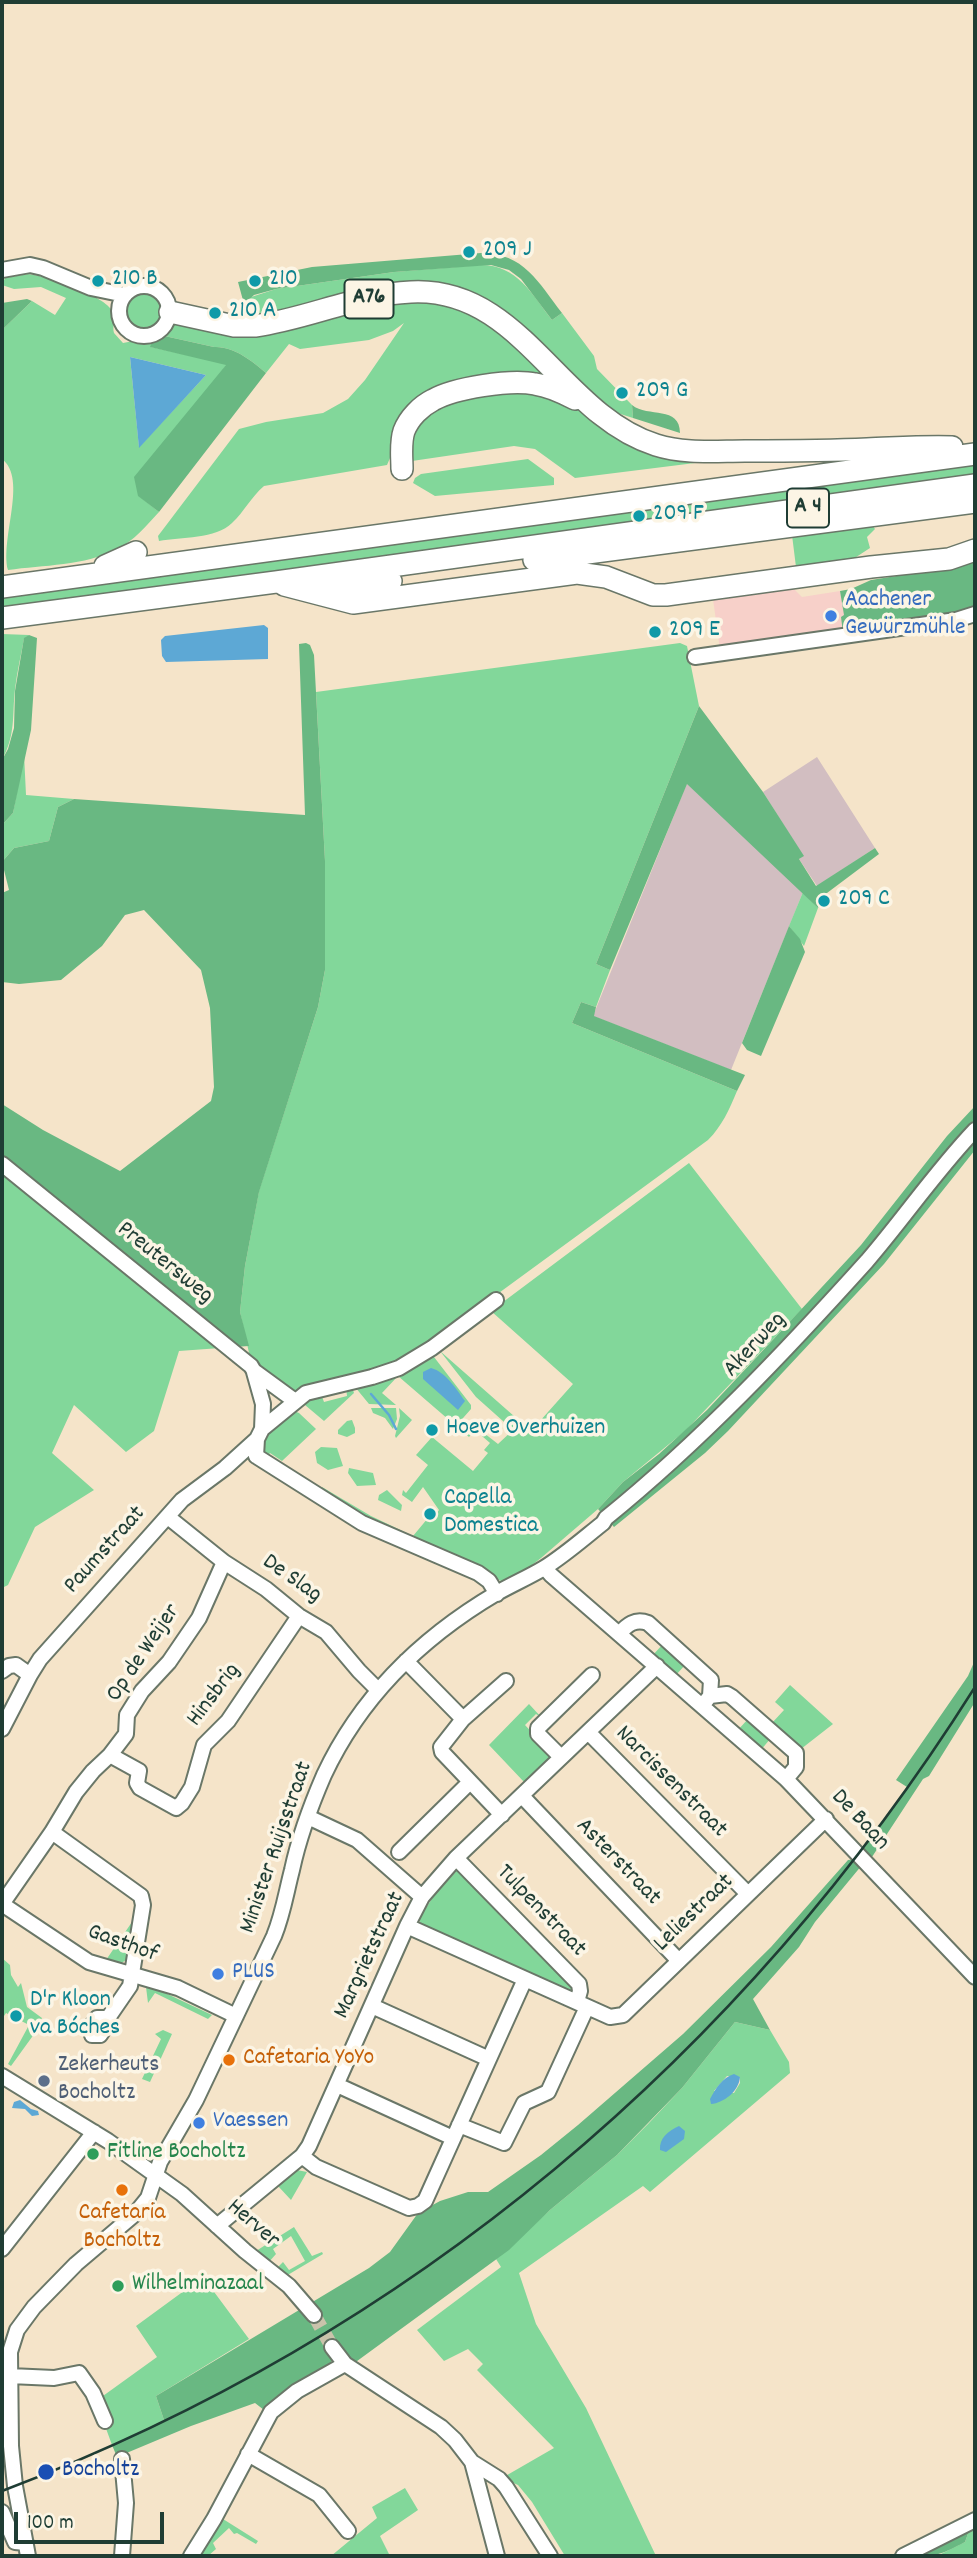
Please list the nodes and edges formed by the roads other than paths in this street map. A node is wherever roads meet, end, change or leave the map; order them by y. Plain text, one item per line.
1 (2, 270) edge
2 (122, 301) junction
3 (170, 312) junction
4 (588, 406) junction
5 (975, 448) edge
6 (975, 454) edge
7 (402, 469) dead end
8 (975, 485) edge
9 (975, 502) edge
10 (643, 539) junction
11 (975, 550) edge
12 (136, 552) dead end
13 (84, 576) junction
14 (276, 582) junction
15 (2, 587) edge
16 (318, 595) junction
17 (975, 614) edge
18 (2, 618) edge
19 (695, 657) dead end
20 (975, 1130) edge
21 (2, 1164) edge
22 (496, 1300) dead end
23 (254, 1371) junction
24 (295, 1401) junction
25 (259, 1434) junction
26 (256, 1455) junction
27 (225, 1468) junction
28 (168, 1517) junction
29 (224, 1562) junction
30 (545, 1567) junction
31 (497, 1594) junction
32 (299, 1616) junction
33 (619, 1634) junction
34 (406, 1661) junction
35 (657, 1666) junction
36 (2, 1671) edge
37 (30, 1675) junction
38 (592, 1675) dead end
39 (506, 1681) dead end
40 (378, 1690) junction
41 (706, 1701) junction
42 (463, 1719) junction
43 (2, 1729) edge
44 (589, 1732) junction
45 (110, 1755) junction
46 (561, 1757) junction
47 (786, 1779) junction
48 (470, 1782) junction
49 (522, 1796) junction
50 (502, 1815) junction
51 (307, 1817) junction
52 (826, 1819) junction
53 (52, 1832) junction
54 (399, 1852) dead end
55 (456, 1858) junction
56 (748, 1894) junction
57 (422, 1896) junction
58 (2, 1904) edge
59 (407, 1926) junction
60 (679, 1961) junction
61 (132, 1975) junction
62 (975, 1977) edge
63 (525, 1979) junction
64 (582, 2005) junction
65 (372, 2006) junction
66 (236, 2016) junction
67 (108, 2018) dead end
68 (489, 2059) junction
69 (2, 2076) edge
70 (337, 2085) junction
71 (94, 2132) junction
72 (456, 2132) junction
73 (302, 2156) junction
74 (157, 2174) junction
75 (217, 2226) junction
76 (2, 2249) edge
77 (314, 2315) tunnel mouth
78 (332, 2347) tunnel mouth
79 (6, 2350) edge
80 (345, 2364) junction
81 (10, 2376) junction
82 (105, 2421) dead end
83 (248, 2454) junction
84 (122, 2459) dead end
85 (472, 2462) junction
86 (2, 2512) edge
87 (975, 2520) edge
88 (348, 2531) dead end
89 (27, 2550) edge
90 (122, 2556) edge
91 (191, 2556) edge
92 (497, 2556) edge
93 (550, 2556) edge
94 (903, 2556) edge

1 - 2 street
2 - 3 street
2 - 3 street
3 - 4 highway, A76
4 - 5 highway, A76
4 - 7 highway, A76
6 - 13 highway, A 4
8 - 10 highway, A 4
9 - 10 highway
10 - 14 highway
10 - 16 highway
11 - 16 highway
12 - 13 highway
13 - 15 highway
14 - 16 highway
14 - 18 highway
17 - 19 street
20 - 30 street, Akerweg
21 - 23 street, Preutersweg
22 - 24 street, Paumstraat
23 - 24 street, Preutersweg
23 - 25 street
24 - 25 street, Paumstraat
25 - 26 street
25 - 27 street, Paumstraat
26 - 27 street, Paumstraat
26 - 31 street
27 - 28 street, Paumstraat
28 - 29 street, De Slag
28 - 37 street, Paumstraat
29 - 32 street, De Slag
29 - 45 street, Op de Weijer
30 - 31 street, Minister Ruijsstraat
30 - 33 street, De Baan
31 - 34 street, Minister Ruijsstraat
32 - 40 street, De Slag
32 - 45 street, Hinsbrig
33 - 35 street, De Baan
33 - 41 street, De Baan
34 - 40 street, Minister Ruijsstraat
34 - 42 street
35 - 41 street, De Baan
35 - 44 street, Margrietstraat
36 - 37 street
37 - 43 street, Paumstraat
38 - 46 street
39 - 42 street
40 - 51 street, Minister Ruijsstraat
41 - 47 street, De Baan
41 - 47 street, De Baan
42 - 48 street
44 - 46 street, Margrietstraat
44 - 56 street, Narcissenstraat
45 - 53 street, Op de Weijer
46 - 49 street, Margrietstraat
47 - 52 street, De Baan
48 - 50 street
48 - 54 street
49 - 50 street, Margrietstraat
49 - 60 street, Asterstraat
50 - 55 street, Margrietstraat
51 - 57 street
51 - 66 street, Minister Ruijsstraat
52 - 56 street, Leliestraat
52 - 62 street, De Baan
53 - 58 street, Op de Weijer
53 - 61 street
55 - 57 street, Margrietstraat
55 - 64 street, Tulpenstraat
56 - 60 street, Leliestraat
57 - 59 street, Margrietstraat
58 - 61 street, Gasthof
59 - 63 street, Tulpenstraat
59 - 65 street, Margrietstraat
60 - 64 street, Leliestraat
61 - 66 street, Gasthof
61 - 67 street
63 - 64 street, Tulpenstraat
63 - 68 street
64 - 72 street
65 - 68 street
65 - 70 street, Margrietstraat
66 - 74 street, Minister Ruijsstraat
68 - 72 street
69 - 71 street, Herver
70 - 72 street
70 - 73 street, Margrietstraat
71 - 74 street, Herver
71 - 76 street
72 - 73 street
73 - 75 street, Margrietstraat
74 - 75 street, Herver
74 - 79 street, Minister Ruijsstraat
75 - 77 street, Herver
78 - 80 street
79 - 81 street
80 - 83 street
80 - 85 street
81 - 82 street
81 - 89 street
83 - 88 street
83 - 91 street
84 - 90 street
85 - 92 street
85 - 93 street
86 - 89 street
87 - 94 street

